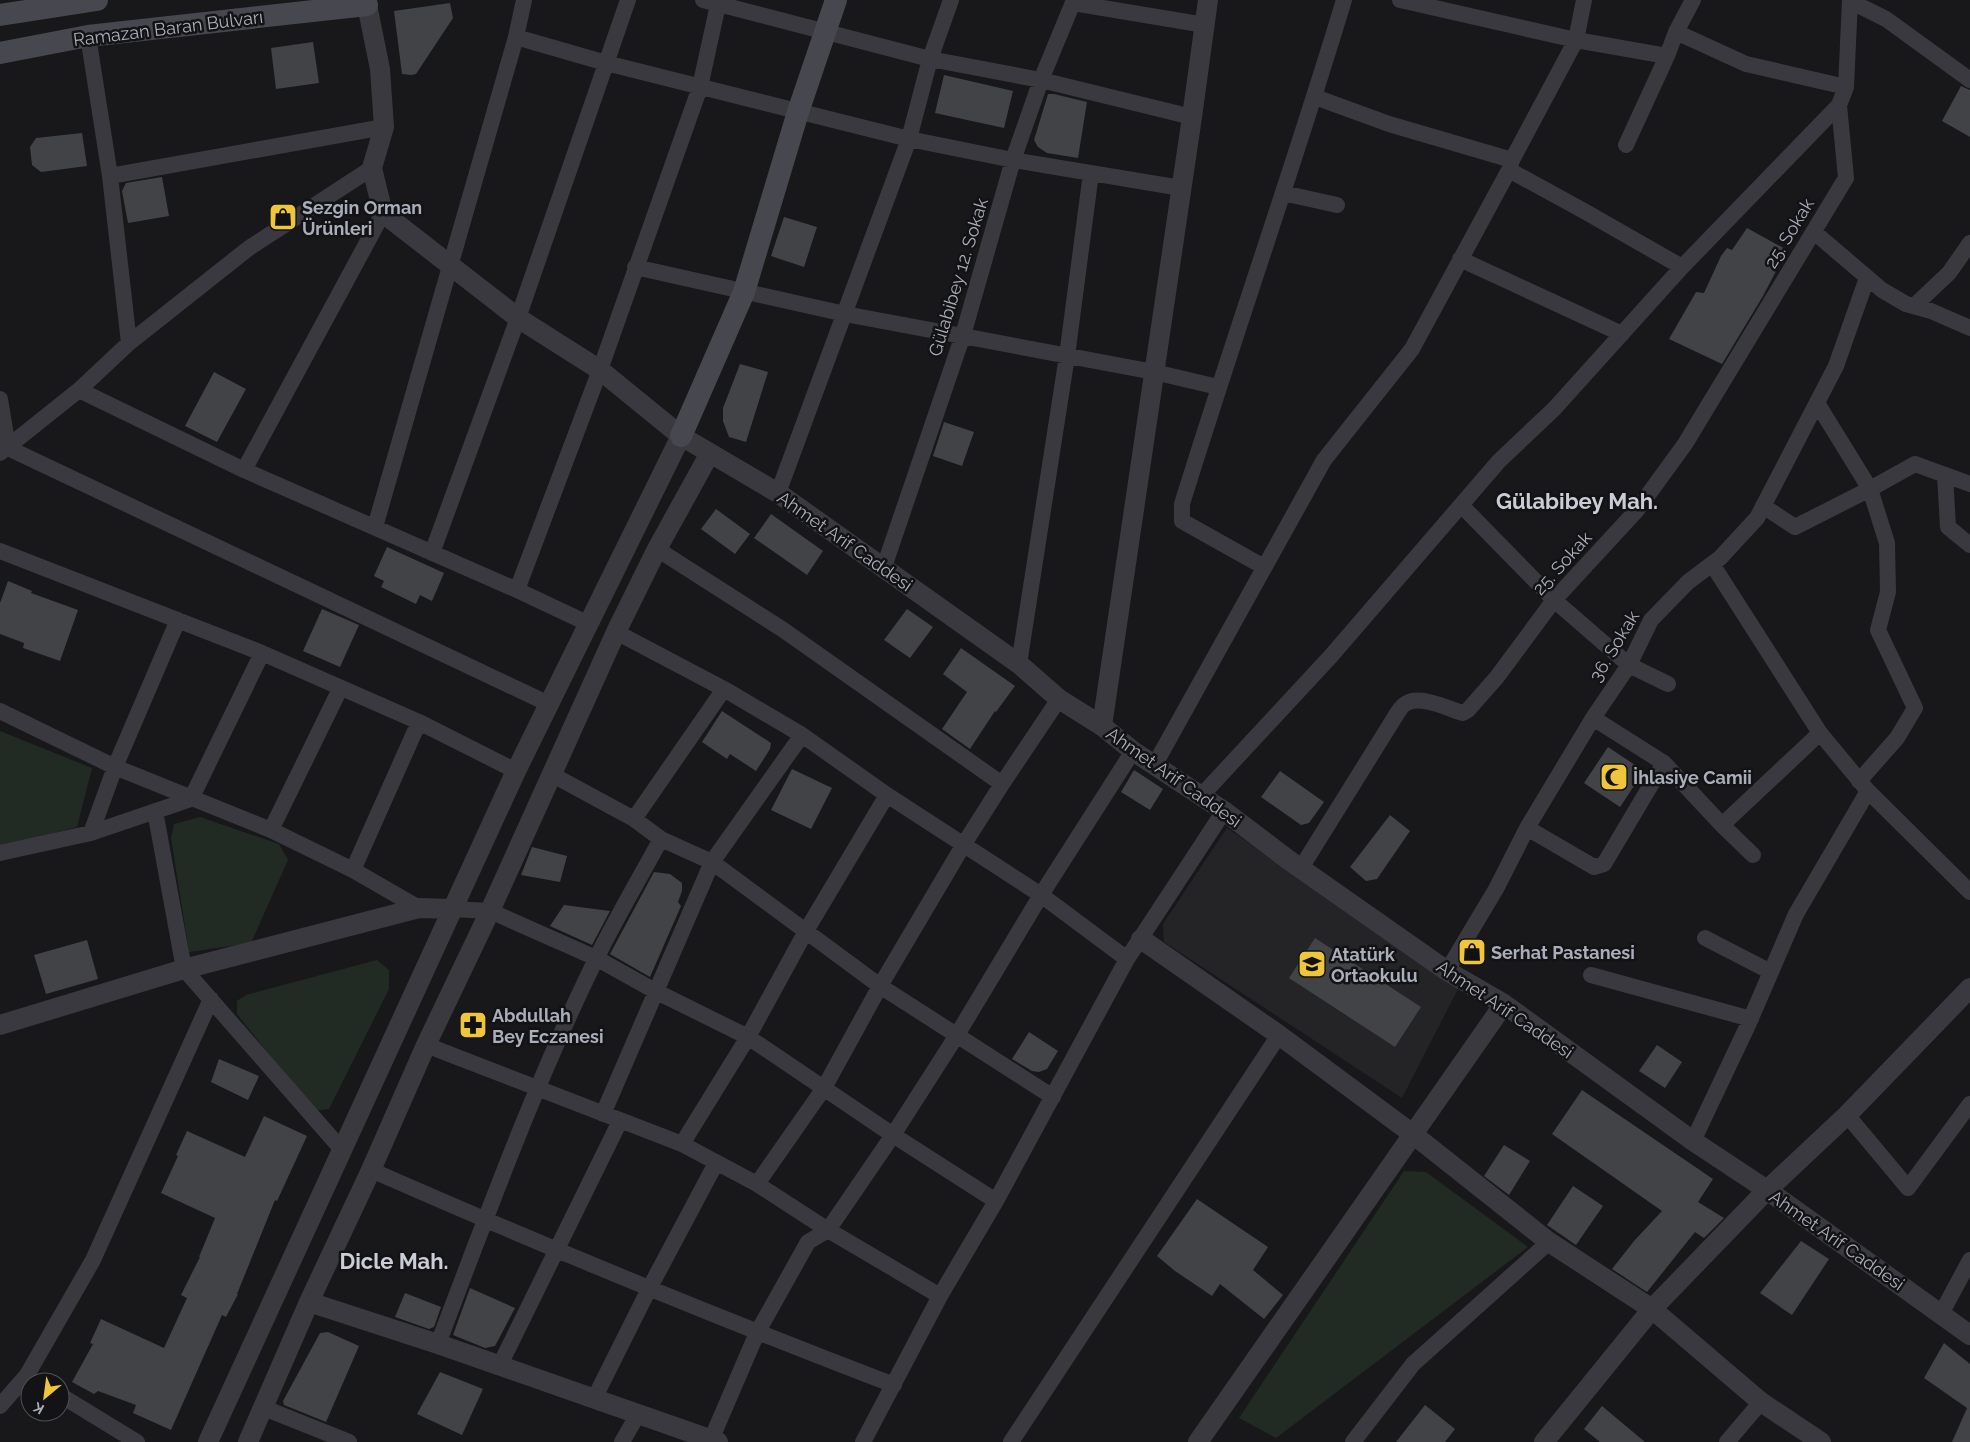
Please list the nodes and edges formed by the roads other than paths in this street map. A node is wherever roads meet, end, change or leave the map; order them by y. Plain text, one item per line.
1 (97, 0) edge
2 (524, 0) edge
3 (628, 0) edge
4 (836, 0) edge
5 (951, 0) edge
6 (1208, 0) edge
7 (1344, 0) edge
8 (1400, 0) edge
9 (1584, 0) edge
10 (1693, 0) edge
11 (1850, 0) edge
12 (714, 1) edge
13 (1073, 2) edge
14 (367, 3) edge
15 (0, 15) edge
16 (1205, 25) junction
17 (1676, 32) junction
18 (825, 33) junction
19 (88, 36) junction
20 (516, 37) junction
21 (1576, 40) junction
22 (0, 53) edge
23 (1667, 56) junction
24 (930, 59) junction
25 (606, 63) junction
26 (1041, 80) junction
27 (1970, 80) edge
28 (700, 87) junction
29 (1846, 87) junction
30 (1315, 97) junction
31 (1839, 105) junction
32 (798, 112) junction
33 (1192, 117) junction
34 (384, 127) junction
35 (909, 139) junction
36 (1626, 145) dead end
37 (1013, 160) junction
38 (1511, 165) junction
39 (372, 168) junction
40 (1091, 173) junction
41 (110, 176) junction
42 (1181, 188) junction
43 (1283, 193) junction
44 (1337, 205) dead end
45 (383, 213) junction
46 (1814, 232) junction
47 (1970, 243) edge
48 (1460, 259) junction
49 (451, 266) junction
50 (636, 267) junction
51 (1682, 267) junction
52 (1868, 278) junction
53 (744, 292) junction
54 (1914, 306) junction
55 (845, 314) junction
56 (518, 318) junction
57 (1970, 328) edge
58 (1622, 334) junction
59 (963, 335) junction
60 (129, 343) junction
61 (1067, 356) junction
62 (600, 370) junction
63 (1154, 372) junction
64 (1218, 387) junction
65 (79, 390) junction
66 (0, 399) edge
67 (1817, 403) junction
68 (680, 436) junction
69 (4, 451) edge
70 (710, 453) junction
71 (244, 470) junction
72 (1945, 475) junction
73 (1970, 484) edge
74 (1870, 489) junction
75 (778, 493) junction
76 (1461, 505) junction
77 (1762, 506) junction
78 (375, 527) junction
79 (1970, 545) edge
80 (657, 549) junction
81 (0, 551) edge
82 (432, 553) junction
83 (1712, 564) junction
84 (884, 568) junction
85 (1264, 568) junction
86 (517, 590) junction
87 (1554, 600) junction
88 (178, 620) junction
89 (587, 623) junction
90 (616, 632) junction
91 (262, 653) junction
92 (1019, 664) junction
93 (1629, 665) junction
94 (1668, 684) dead end
95 (340, 689) junction
96 (724, 689) junction
97 (1059, 699) junction
98 (549, 704) junction
99 (0, 711) edge
100 (1593, 718) junction
101 (420, 722) junction
102 (1102, 726) junction
103 (1820, 734) junction
104 (802, 736) junction
105 (1133, 751) junction
106 (1664, 764) junction
107 (1154, 766) junction
108 (114, 767) junction
109 (516, 771) junction
110 (551, 774) junction
111 (1002, 784) junction
112 (1864, 786) junction
113 (887, 795) junction
114 (1202, 796) junction
115 (191, 799) junction
116 (1224, 810) junction
117 (155, 811) junction
118 (634, 819) junction
119 (1722, 825) junction
120 (1527, 828) junction
121 (271, 830) junction
122 (91, 832) junction
123 (661, 839) junction
124 (964, 844) junction
125 (0, 853) edge
126 (1753, 855) dead end
127 (712, 862) junction
128 (1301, 868) junction
129 (353, 870) junction
130 (1970, 892) edge
131 (1041, 895) junction
132 (419, 908) junction
133 (452, 909) junction
134 (490, 911) junction
135 (806, 931) junction
136 (1705, 938) dead end
137 (1141, 939) junction
138 (596, 958) junction
139 (1127, 959) junction
140 (184, 969) junction
141 (1447, 970) junction
142 (1771, 972) junction
143 (1591, 975) dead end
144 (880, 986) junction
145 (1970, 988) edge
146 (655, 991) junction
147 (211, 999) junction
148 (1504, 1004) junction
149 (1750, 1019) junction
150 (0, 1025) edge
151 (956, 1034) junction
152 (1279, 1035) junction
153 (748, 1037) junction
154 (426, 1045) junction
155 (824, 1088) junction
156 (538, 1089) junction
157 (1053, 1097) junction
158 (1970, 1104) edge
159 (603, 1114) junction
160 (1847, 1115) junction
161 (620, 1121) junction
162 (892, 1135) junction
163 (1414, 1135) junction
164 (1693, 1142) junction
165 (682, 1144) junction
166 (343, 1151) junction
167 (716, 1163) junction
168 (371, 1170) junction
169 (757, 1184) junction
170 (1767, 1190) junction
171 (996, 1201) junction
172 (484, 1220) junction
173 (828, 1230) junction
174 (1549, 1242) junction
175 (557, 1250) junction
176 (1970, 1260) edge
177 (649, 1288) junction
178 (940, 1296) junction
179 (309, 1302) junction
180 (1652, 1309) junction
181 (1941, 1314) junction
182 (757, 1333) junction
183 (1970, 1335) edge
184 (438, 1344) junction
185 (499, 1367) junction
186 (36, 1372) edge
187 (894, 1385) junction
188 (20, 1389) edge
189 (594, 1398) junction
190 (70, 1401) edge
191 (1761, 1402) junction
192 (0, 1406) edge
193 (264, 1408) junction
194 (638, 1414) junction
195 (715, 1441) edge
196 (137, 1442) edge
197 (208, 1442) edge
198 (248, 1442) edge
199 (349, 1442) edge
200 (622, 1442) edge
201 (863, 1442) edge
202 (1011, 1442) edge
203 (1198, 1442) edge
204 (1353, 1442) edge
205 (1544, 1442) edge
206 (1727, 1442) edge
207 (1821, 1442) edge

1 - 15 main road, Ramazan Baran Bulvarı
2 - 20 street
3 - 25 street
4 - 18 main road
5 - 24 street
6 - 16 street
7 - 30 street
8 - 21 street
9 - 21 street
10 - 17 street
11 - 27 street
11 - 29 street
12 - 18 street
12 - 28 street
13 - 16 street
13 - 26 street, Gülabibey 12. Sokak
14 - 19 main road, Ramazan Baran Bulvarı
14 - 34 street
16 - 33 street
17 - 23 street
17 - 29 street
18 - 24 street
18 - 32 main road
19 - 22 main road, Ramazan Baran Bulvarı
19 - 41 street
20 - 25 street
20 - 49 street
21 - 23 street
21 - 38 street
23 - 36 street
24 - 26 street
24 - 35 street
25 - 28 street
25 - 56 street
26 - 33 street
26 - 37 street, Gülabibey 12. Sokak
28 - 32 street
28 - 50 street
29 - 31 street
30 - 38 street
30 - 43 street
31 - 46 street, 25. Sokak
31 - 51 street
32 - 35 street
32 - 53 main road
33 - 42 street
34 - 39 street
34 - 41 street
35 - 37 street
35 - 55 street
37 - 40 street
37 - 59 street, Gülabibey 12. Sokak
38 - 48 street
38 - 51 street
39 - 45 street
39 - 60 street
40 - 42 street
40 - 61 street
41 - 60 street
42 - 63 street
43 - 44 street
43 - 64 street
45 - 49 street, Ahmet Arif Caddesi
45 - 71 street
46 - 52 street
46 - 87 street, 25. Sokak
47 - 54 street
48 - 58 street
48 - 85 street
49 - 56 street, Ahmet Arif Caddesi
49 - 78 street
50 - 53 street
50 - 62 street
51 - 58 street
52 - 54 street
52 - 67 street, 36. Sokak
53 - 55 street
53 - 68 main road
54 - 57 street
55 - 59 street
55 - 75 street
56 - 62 street, Ahmet Arif Caddesi
56 - 82 street
58 - 76 street
59 - 61 street
59 - 84 street, Gülabibey 12. Sokak
60 - 65 street
61 - 63 street
61 - 92 street
62 - 68 street, Ahmet Arif Caddesi
62 - 86 street
63 - 64 street
63 - 102 street
64 - 85 street
65 - 69 street
65 - 71 street
66 - 69 street
67 - 74 street
67 - 77 street, 36. Sokak
68 - 70 street, Ahmet Arif Caddesi
68 - 89 street
69 - 98 street
70 - 75 street, Ahmet Arif Caddesi
70 - 80 street
71 - 78 street
72 - 73 street
72 - 74 street
72 - 79 street
74 - 77 street
74 - 112 street
75 - 84 street, Ahmet Arif Caddesi
76 - 87 street
76 - 114 street
77 - 83 street, 36. Sokak
78 - 82 street
80 - 90 street
80 - 111 street
81 - 88 street
82 - 86 street
83 - 93 street, 36. Sokak
83 - 103 street
84 - 92 street, Ahmet Arif Caddesi
85 - 107 street
86 - 89 street
87 - 93 street
87 - 128 street, 25. Sokak
88 - 91 street
88 - 108 street
89 - 98 street
90 - 96 street
90 - 110 street
91 - 95 street
91 - 115 street
92 - 97 street, Ahmet Arif Caddesi
93 - 94 street
93 - 100 street, 36. Sokak
95 - 101 street
95 - 121 street
96 - 104 street
96 - 118 street
97 - 102 street, Ahmet Arif Caddesi
97 - 111 street
98 - 109 street
99 - 108 street
100 - 106 street
100 - 120 street, 36. Sokak
101 - 109 street
101 - 129 street
102 - 105 street, Ahmet Arif Caddesi
103 - 112 street
103 - 119 street
104 - 113 street
104 - 127 street
105 - 107 street, Ahmet Arif Caddesi
105 - 131 street
106 - 119 street
106 - 120 street
107 - 114 street, Ahmet Arif Caddesi
108 - 115 street
108 - 122 street
109 - 133 street
110 - 118 street
110 - 134 street
111 - 124 street
112 - 130 street
112 - 142 street
113 - 124 street
113 - 135 street
114 - 116 street, Ahmet Arif Caddesi
115 - 117 street
115 - 121 street
116 - 128 street, Ahmet Arif Caddesi
116 - 137 street
117 - 122 street
117 - 140 street
118 - 123 street
119 - 126 street
120 - 141 street, 36. Sokak
121 - 129 street
122 - 125 street
123 - 127 street
123 - 138 street
124 - 131 street
124 - 144 street
127 - 135 street
127 - 146 street
128 - 141 street, Ahmet Arif Caddesi
129 - 132 street
131 - 139 street
131 - 151 street
132 - 133 street
132 - 140 street
133 - 134 street
133 - 166 street
134 - 138 street
134 - 154 street
135 - 144 street
135 - 153 street
136 - 142 street
137 - 139 street
137 - 152 street
138 - 146 street
138 - 156 street
139 - 157 street
140 - 147 street
140 - 150 street
141 - 148 street, Ahmet Arif Caddesi
142 - 149 street
143 - 149 street
144 - 151 street
144 - 155 street
145 - 160 street
146 - 153 street
146 - 159 street
147 - 166 street
147 - 186 street
148 - 163 street
148 - 164 street, Ahmet Arif Caddesi
149 - 164 street
151 - 157 street
151 - 162 street
152 - 163 street
152 - 202 street
153 - 155 street
153 - 165 street
154 - 156 street
154 - 168 street
155 - 162 street
155 - 169 street
156 - 159 street
156 - 172 street
157 - 171 street
158 - 160 street
159 - 161 street
160 - 170 street
161 - 165 street
161 - 175 street
162 - 171 street
162 - 173 street
163 - 174 street
163 - 203 street
164 - 170 street, Ahmet Arif Caddesi
165 - 167 street
166 - 197 street
167 - 169 street
167 - 177 street
168 - 172 street
168 - 179 street
169 - 173 street
170 - 180 street
170 - 181 street, Ahmet Arif Caddesi
171 - 178 street
172 - 175 street
172 - 184 street
173 - 178 street
173 - 182 street
174 - 180 street
174 - 204 street
175 - 177 street
175 - 185 street
176 - 181 street
177 - 182 street
177 - 189 street
178 - 187 street
179 - 184 street
179 - 193 street
180 - 191 street
180 - 205 street
181 - 183 street, Ahmet Arif Caddesi
182 - 187 street
182 - 195 street
184 - 185 street
185 - 189 street
187 - 201 street
188 - 192 street
189 - 194 street
190 - 196 street
191 - 206 street
191 - 207 street
193 - 198 street
193 - 199 street
194 - 195 street
194 - 200 street

